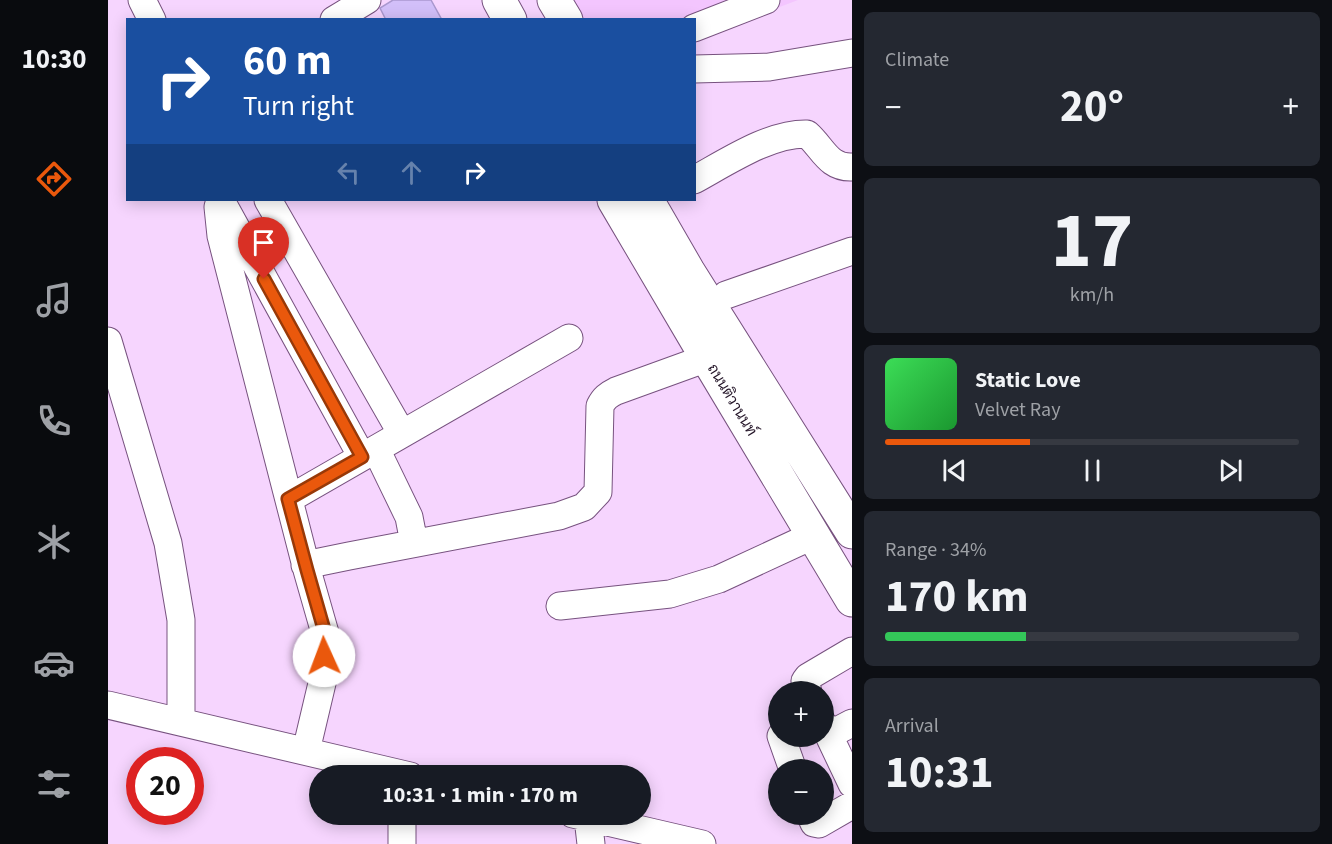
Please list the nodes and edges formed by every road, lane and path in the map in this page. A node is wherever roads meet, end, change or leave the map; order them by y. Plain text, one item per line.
1 (142, 0) edge
2 (367, 0) edge
3 (499, 0) edge
4 (530, 0) edge
5 (554, 0) edge
6 (766, 0) edge
7 (151, 18) edge
8 (337, 18) edge
9 (509, 18) edge
10 (540, 18) edge
11 (565, 18) edge
12 (696, 27) edge
13 (852, 53) edge
14 (696, 69) edge
15 (852, 167) edge
16 (696, 179) edge
17 (220, 201) edge
18 (221, 201) edge
19 (269, 201) edge
20 (615, 201) edge
21 (648, 201) edge
22 (672, 201) edge
23 (852, 251) edge
24 (726, 295) junction
25 (569, 338) dead end
26 (108, 341) edge
27 (706, 358) junction
28 (402, 434) junction
29 (369, 453) junction
30 (288, 499) junction
31 (852, 531) edge
32 (814, 536) junction
33 (414, 543) junction
34 (305, 565) junction
35 (852, 600) edge
36 (560, 606) dead end
37 (852, 651) edge
38 (806, 681) edge
39 (108, 705) edge
40 (181, 722) junction
41 (835, 728) edge
42 (306, 752) junction
43 (362, 765) edge
44 (852, 784) edge
45 (852, 805) edge
46 (834, 815) edge
47 (402, 825) edge
48 (584, 826) edge
49 (402, 844) edge
50 (702, 844) edge

1 - 7 street
2 - 8 street
3 - 9 main road
4 - 10 main road
5 - 11 main road
6 - 12 street
13 - 14 street
15 - 16 street
17 - 30 street
18 - 29 street
19 - 28 street
20 - 27 main road, ถนนติวานนท์
21 - 31 main road
22 - 24 main road
23 - 24 street
24 - 31 main road
25 - 28 street
26 - 40 street
27 - 32 main road, ถนนติวานนท์
27 - 33 street
28 - 29 street
29 - 30 street
29 - 33 street
30 - 34 street
32 - 35 main road, ถนนติวานนท์
32 - 36 street
33 - 34 street
34 - 42 street
37 - 38 street
39 - 40 street
40 - 42 street
41 - 44 street
42 - 43 street
45 - 46 street
47 - 49 street
48 - 50 street

